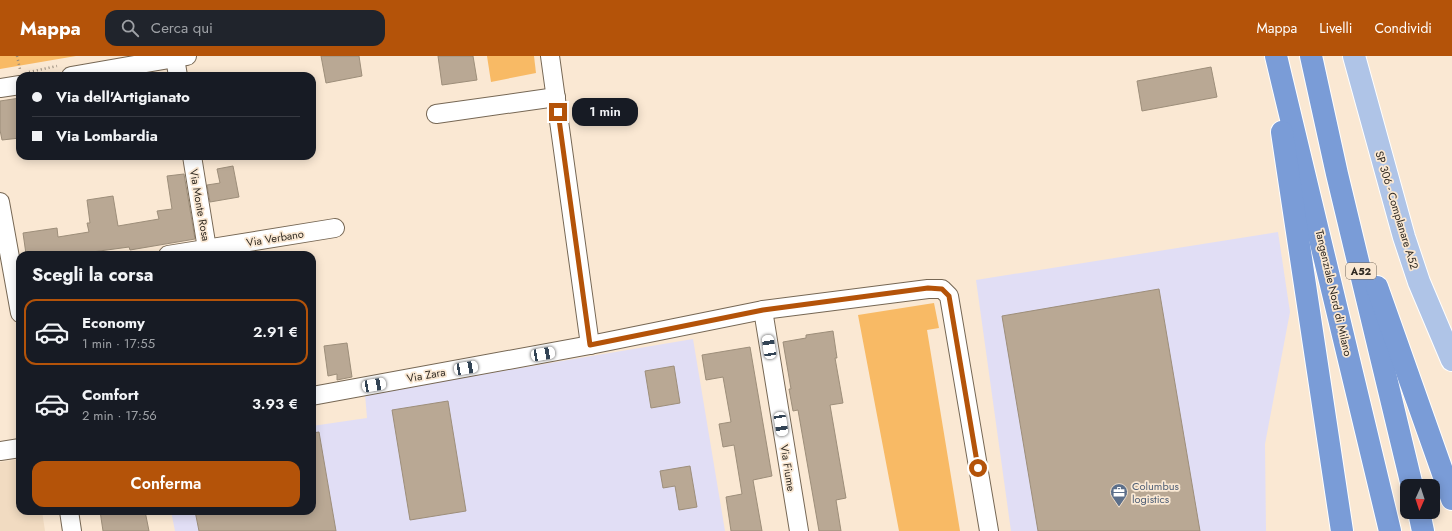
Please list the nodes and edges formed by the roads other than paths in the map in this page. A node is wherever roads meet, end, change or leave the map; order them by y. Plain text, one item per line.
1 (550, 56) edge
2 (1270, 56) edge
3 (1276, 56) edge
4 (1311, 56) edge
5 (1354, 56) edge
6 (181, 57) edge
7 (94, 72) edge
8 (179, 72) edge
9 (16, 81) edge
10 (0, 88) edge
11 (556, 97) junction
12 (436, 114) dead end
13 (193, 160) edge
14 (1337, 174) junction
15 (0, 202) edge
16 (335, 228) dead end
17 (208, 251) edge
18 (213, 251) edge
19 (11, 280) edge
20 (16, 298) edge
21 (763, 310) junction
22 (590, 345) junction
23 (1452, 360) edge
24 (316, 395) edge
25 (16, 449) edge
26 (0, 451) edge
27 (1410, 479) edge
28 (1452, 499) edge
29 (69, 515) edge
30 (1420, 519) edge
31 (72, 531) edge
32 (799, 531) edge
33 (989, 531) edge
34 (1342, 531) edge
35 (1390, 531) edge
36 (1423, 531) edge

1 - 11 street
2 - 34 highway
3 - 35 highway, Tangenziale Nord di Milano / A52
4 - 14 highway, A52
5 - 23 main road, SP 306 - Complanare A52
6 - 7 street
6 - 8 street
9 - 10 street
11 - 12 street
11 - 22 street
13 - 17 street, Via Monte Rosa
14 - 27 highway, A52
14 - 28 highway
15 - 19 street
16 - 18 street, Via Verbano
19 - 20 street
21 - 22 street, Via Zara
21 - 32 street, Via Fiume
21 - 33 street, Via Zara
22 - 24 street, Via Zara
25 - 26 street
29 - 31 street
30 - 36 highway

